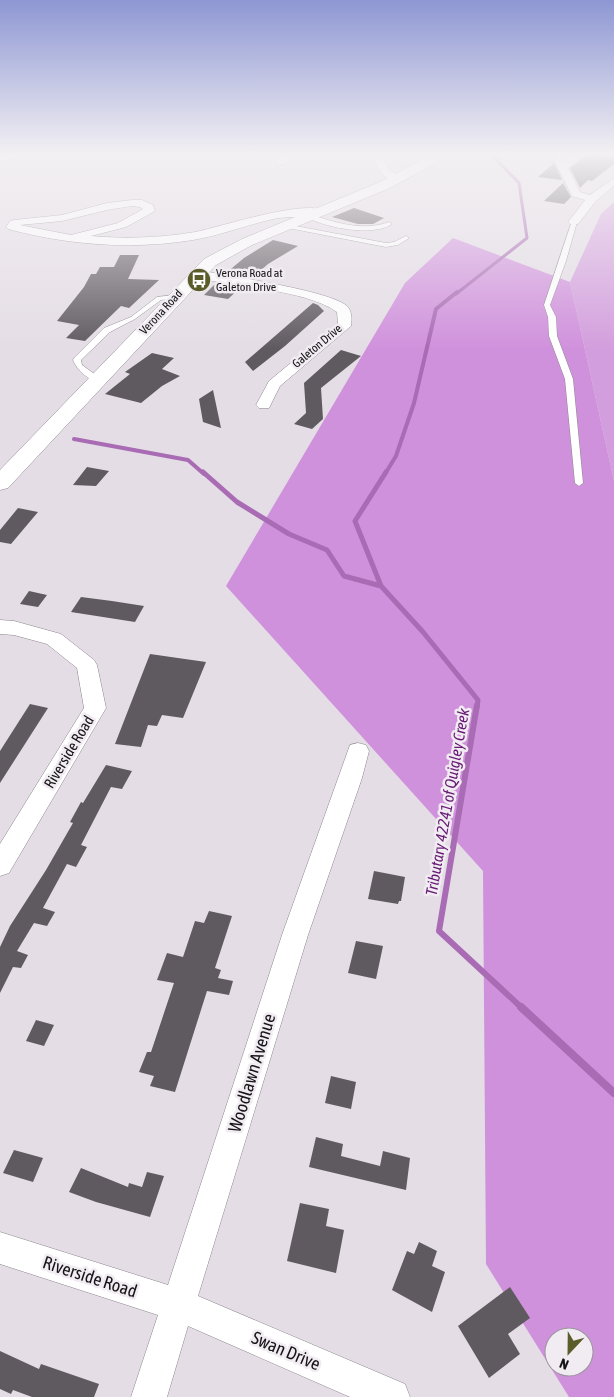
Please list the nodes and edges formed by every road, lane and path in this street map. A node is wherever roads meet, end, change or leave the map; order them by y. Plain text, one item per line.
1 (57, 219) edge
2 (133, 219) edge
3 (262, 219) edge
4 (301, 219) edge
5 (325, 219) edge
6 (576, 219) edge
7 (574, 222) joint
8 (390, 224) dead end
9 (285, 226) junction
10 (75, 237) junction
11 (406, 238) dead end
12 (197, 274) junction
13 (175, 297) junction
14 (97, 380) junction
15 (264, 405) dead end
16 (0, 483) edge
17 (579, 483) dead end
18 (0, 627) edge
19 (358, 751) dead end
20 (0, 866) edge
21 (0, 1248) edge
22 (179, 1306) junction
23 (149, 1397) edge
24 (392, 1397) edge

1 - 10 street
2 - 10 street
3 - 10 street
4 - 9 street, Verona Road
5 - 8 lane
6 - 7 street
7 - 17 lane
9 - 11 lane
9 - 12 street, Verona Road
12 - 13 street, Verona Road
12 - 15 street, Galeton Drive
13 - 14 street, Verona Road
13 - 14 lane
14 - 16 street, Verona Road
18 - 20 street, Riverside Road
19 - 22 street, Woodlawn Avenue
21 - 22 street, Riverside Road
22 - 23 street, Woodlawn Avenue
22 - 24 street, Swan Drive

